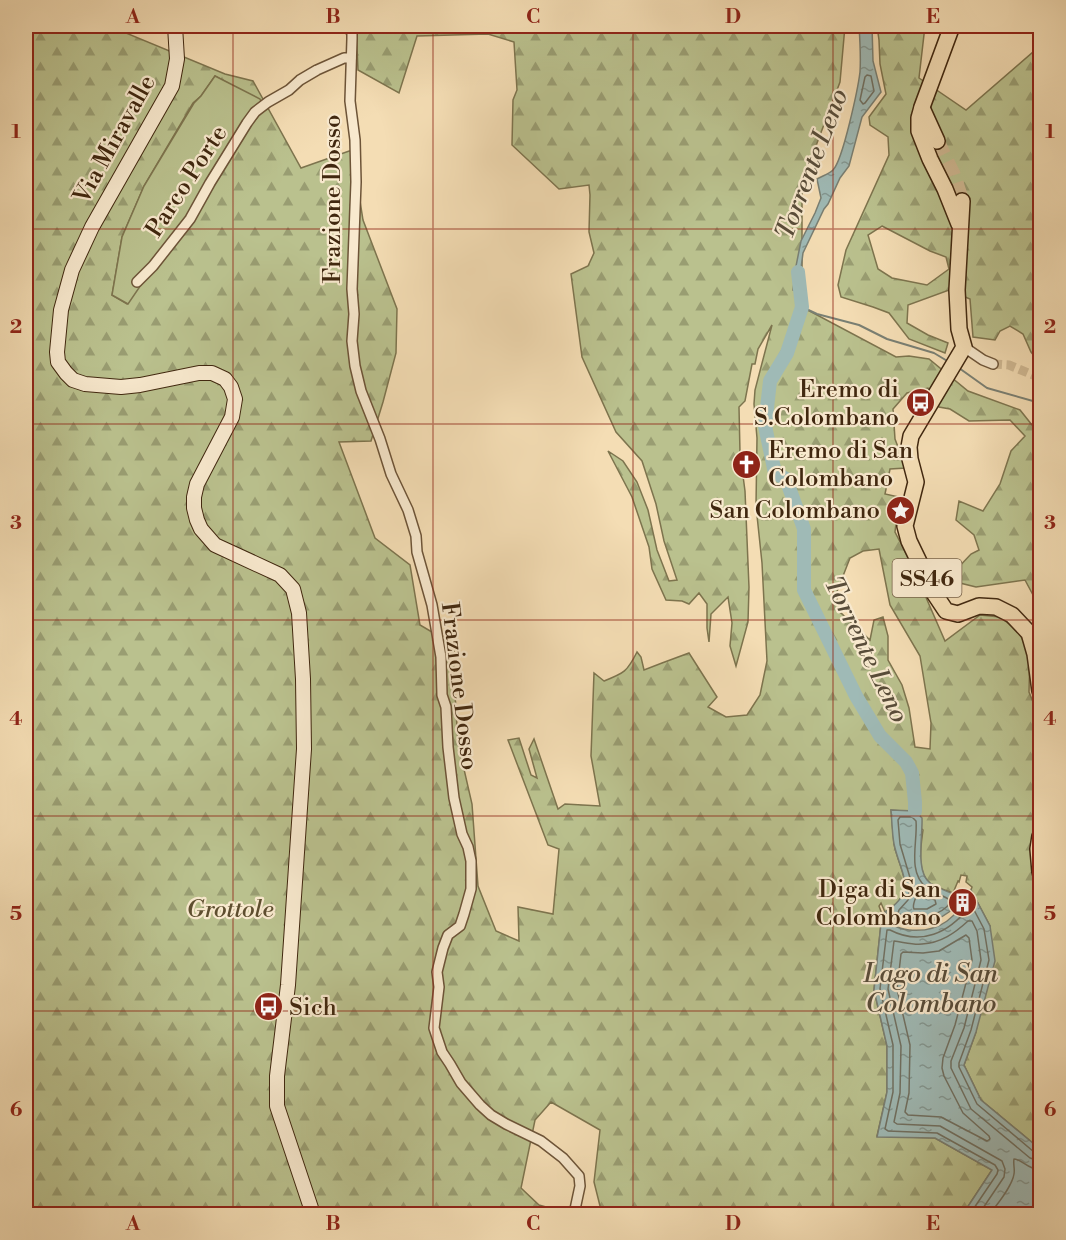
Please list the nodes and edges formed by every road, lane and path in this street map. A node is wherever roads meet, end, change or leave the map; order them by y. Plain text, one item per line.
1 (175, 26) edge
2 (348, 26) edge
3 (952, 26) edge
4 (351, 59) junction
5 (922, 107) junction
6 (937, 141) tunnel mouth
7 (962, 201) tunnel mouth
8 (960, 226) junction
9 (137, 282) dead end
10 (962, 351) junction
11 (993, 364) tunnel mouth
12 (1041, 691) edge
13 (1041, 836) edge
14 (1041, 872) edge
15 (313, 1215) edge
16 (574, 1215) edge

1 - 15 street, Via Miravalle
2 - 4 street
3 - 5 main road
4 - 9 street, Parco Porte
4 - 16 street, Frazione Dosso
5 - 6 main road
5 - 8 main road
7 - 8 main road
8 - 10 main road
10 - 11 street
10 - 12 main road, SS46
13 - 14 main road

